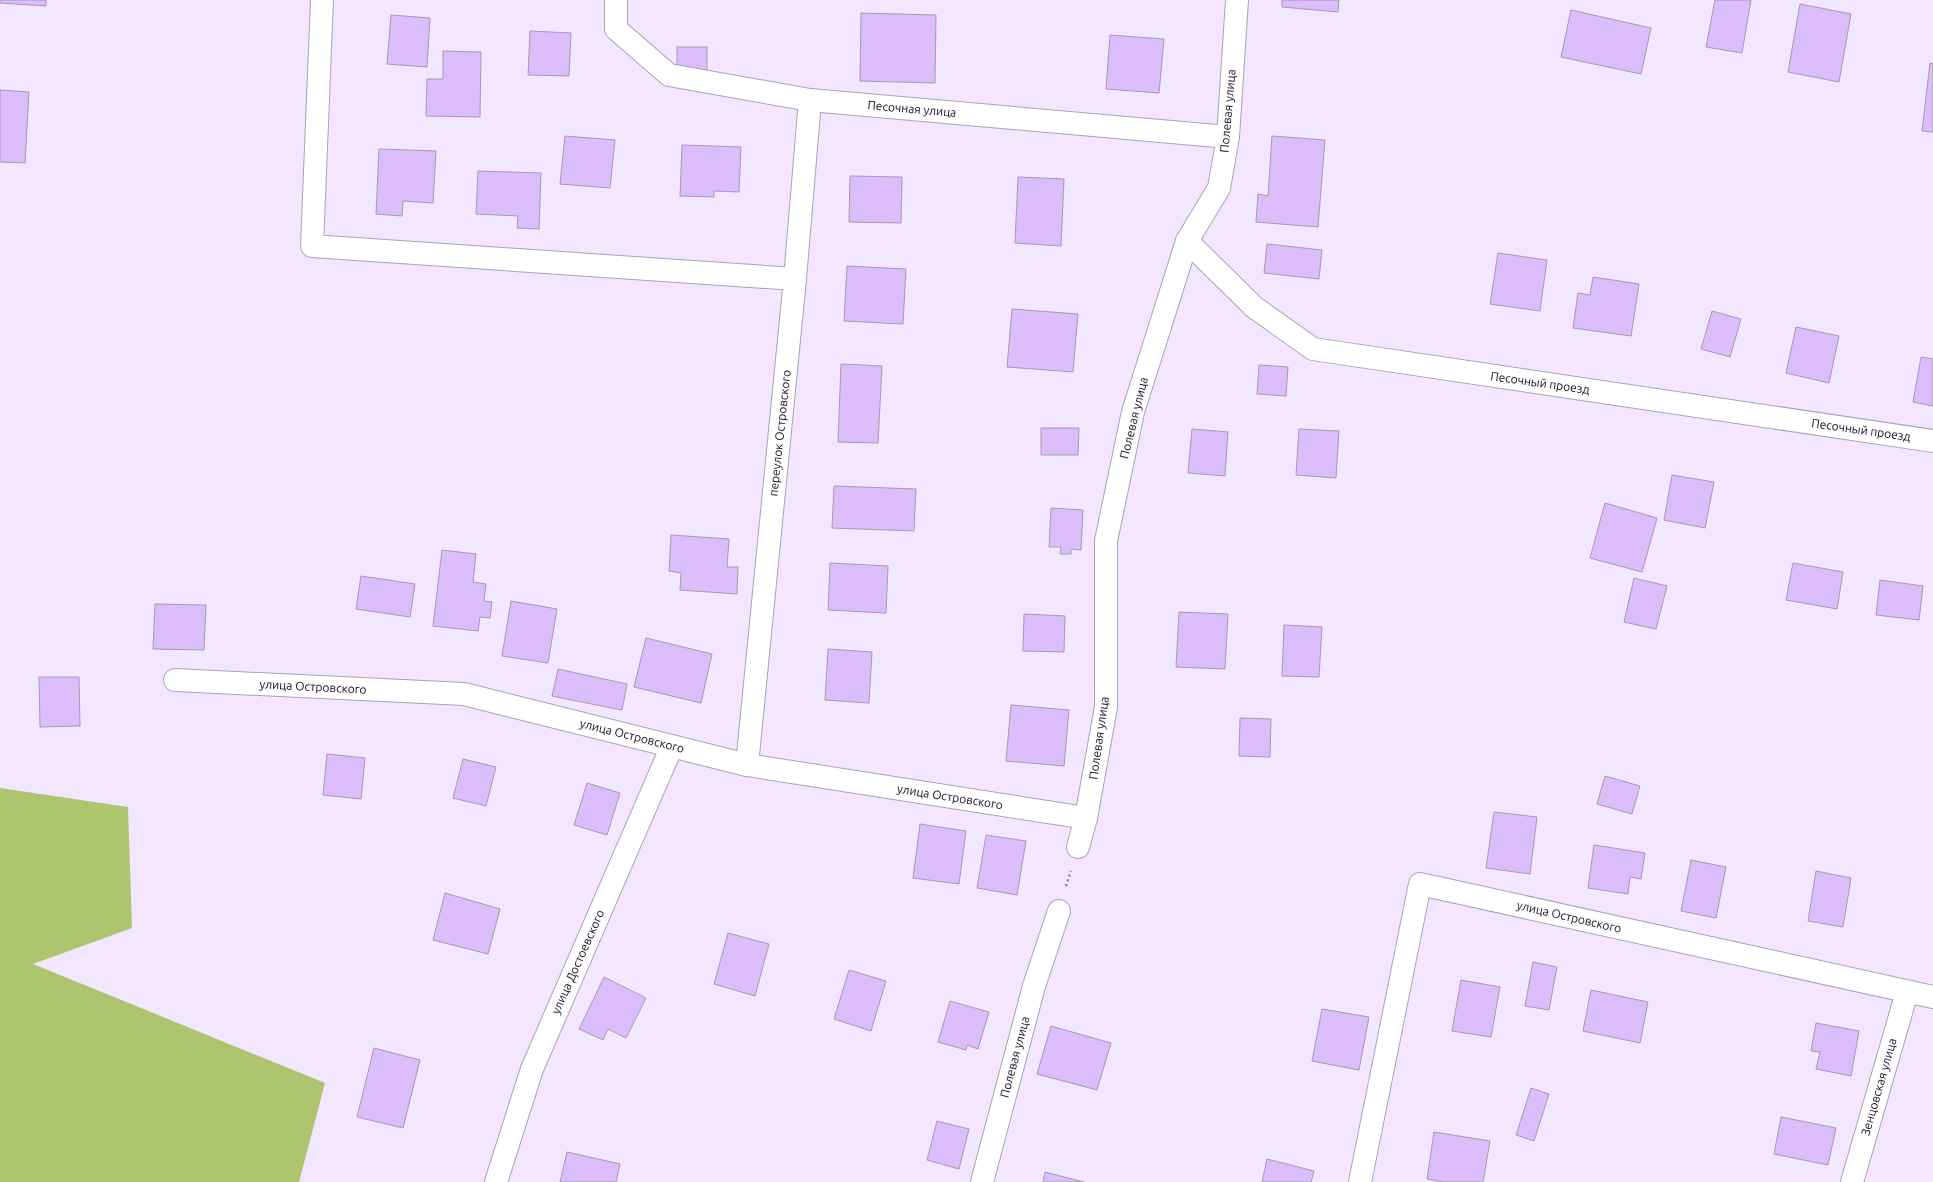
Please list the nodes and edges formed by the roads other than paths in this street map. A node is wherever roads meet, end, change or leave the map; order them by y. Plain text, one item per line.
1 (322, 0) edge
2 (616, 0) edge
3 (1237, 0) edge
4 (810, 100) junction
5 (1228, 137) junction
6 (1187, 241) junction
7 (795, 278) junction
8 (1933, 441) edge
9 (175, 680) dead end
10 (672, 746) junction
11 (747, 765) junction
12 (1086, 818) junction
13 (1078, 847) road end
14 (1059, 911) road end
15 (1906, 992) junction
16 (1933, 997) edge
17 (496, 1182) edge
18 (982, 1182) edge
19 (1360, 1182) edge
20 (1852, 1182) edge

1 - 7 street
2 - 4 street, Песочная улица
3 - 5 street, Полевая улица
4 - 5 street, Песочная улица
4 - 7 street, переулок Островского
5 - 6 street, Полевая улица
6 - 8 street, Песочный проезд
6 - 12 street, Полевая улица
7 - 11 street, переулок Островского
9 - 10 street, улица Островского
10 - 11 street, улица Островского
10 - 17 street, улица Достоевского
11 - 12 street, улица Островского
12 - 13 street, Полевая улица
14 - 18 street, Полевая улица
15 - 16 street, улица Островского
15 - 19 street, улица Островского
15 - 20 street, Зенцовская улица

